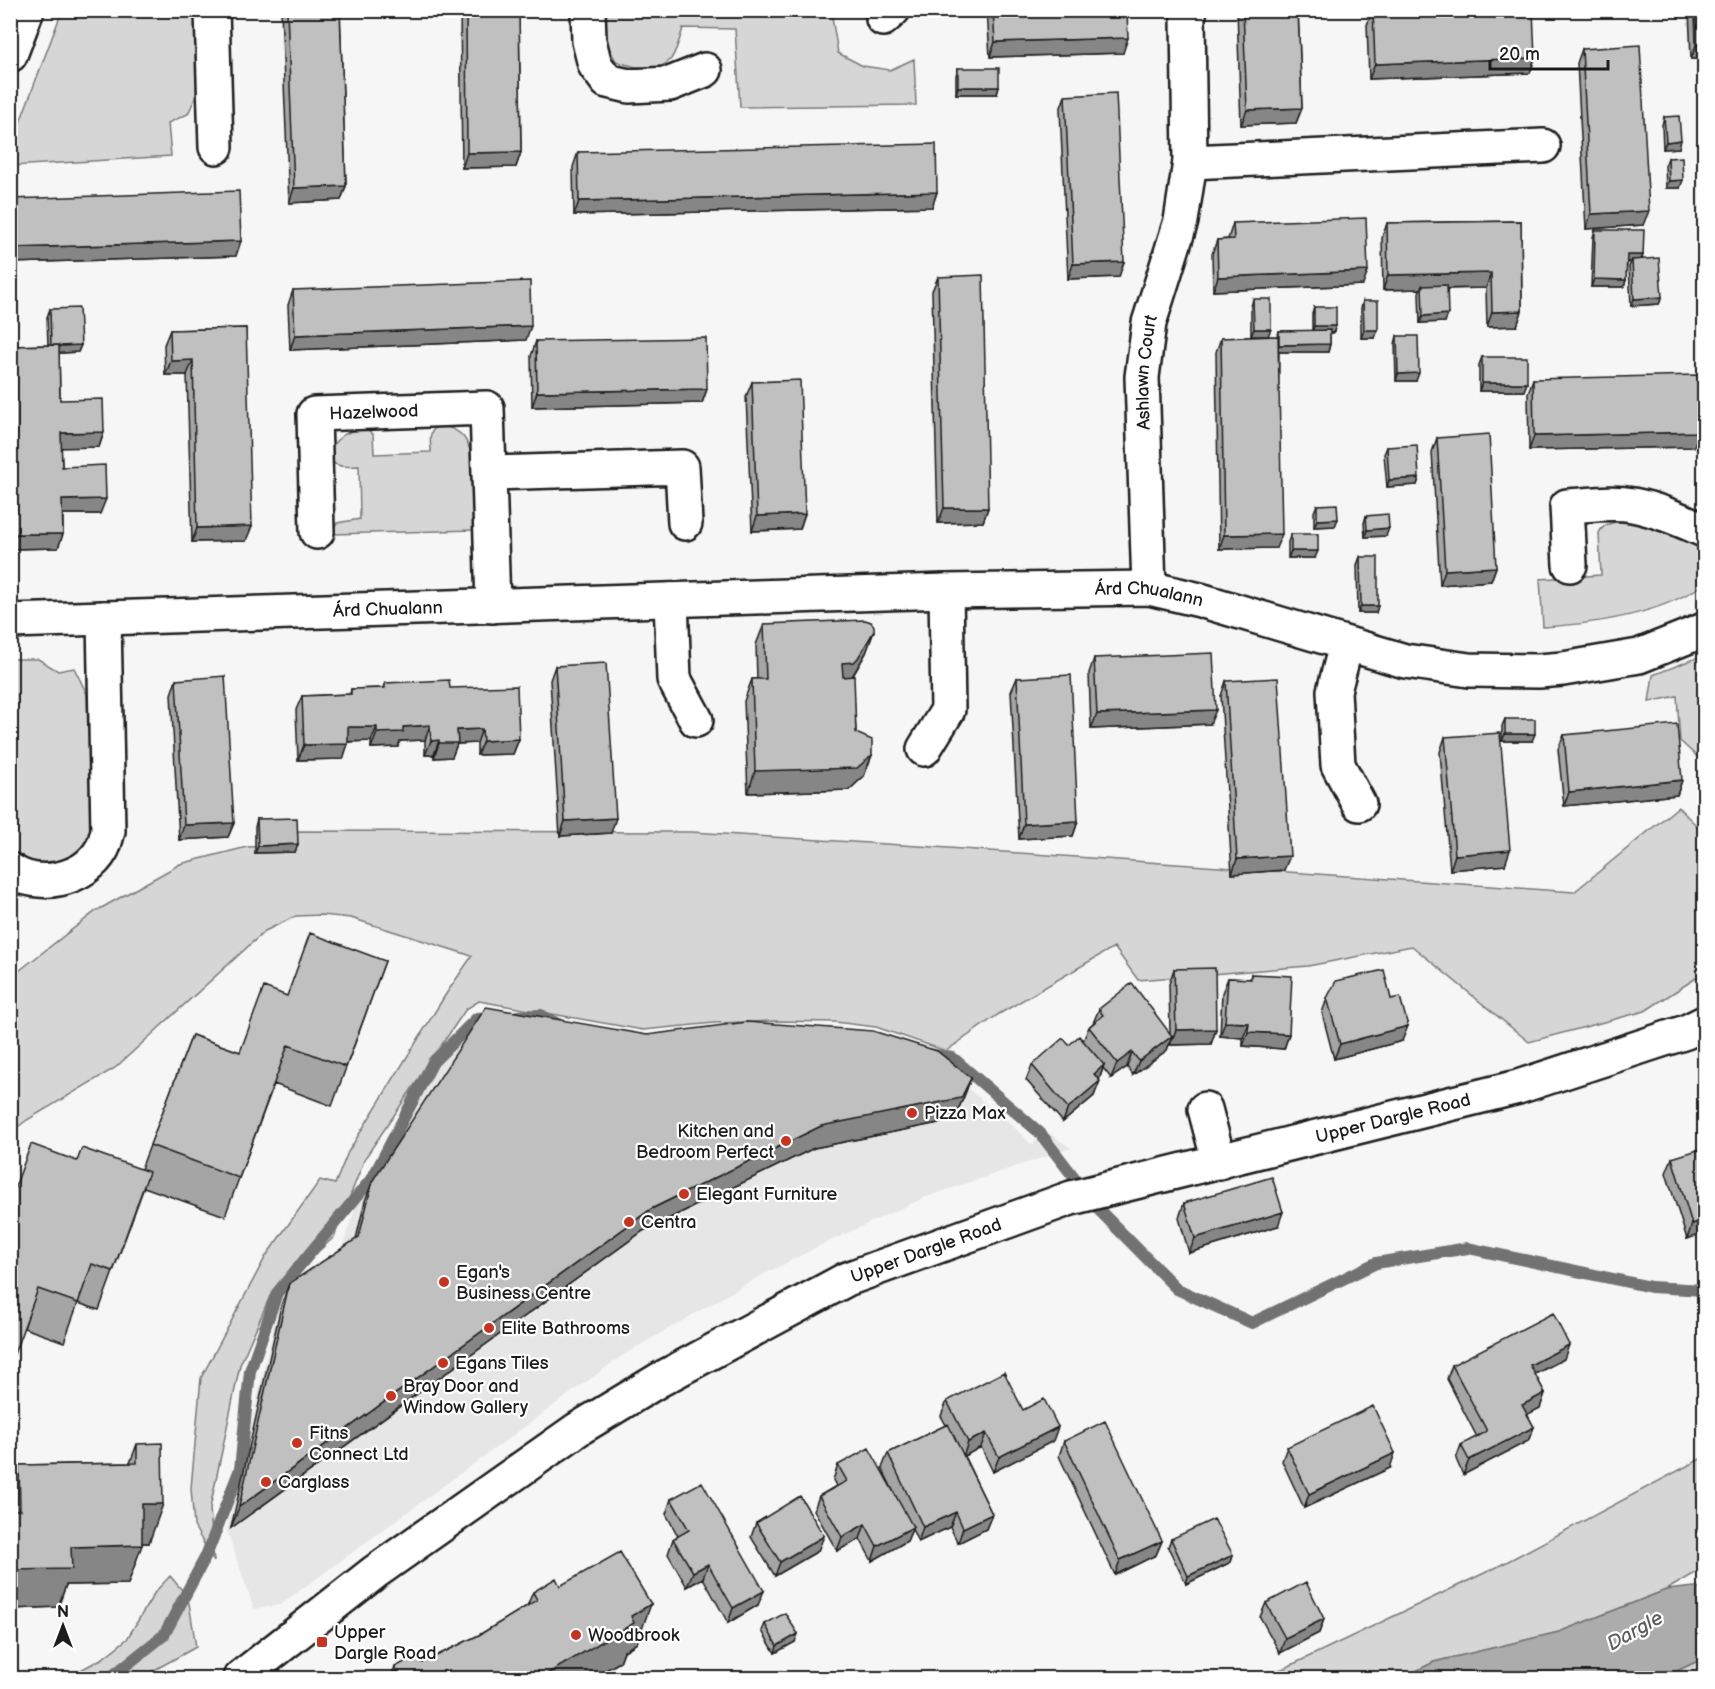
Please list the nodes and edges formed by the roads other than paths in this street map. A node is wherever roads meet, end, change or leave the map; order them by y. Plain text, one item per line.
1 (27, 10) edge
2 (212, 10) edge
3 (588, 10) edge
4 (1190, 10) edge
5 (10, 55) edge
6 (705, 70) dead end
7 (1543, 146) dead end
8 (216, 147) dead end
9 (1190, 162) junction
10 (490, 473) junction
11 (685, 523) dead end
12 (1704, 530) edge
13 (317, 532) dead end
14 (1570, 565) dead end
15 (1149, 588) junction
16 (946, 591) junction
17 (670, 600) junction
18 (493, 606) junction
19 (104, 618) junction
20 (10, 621) edge
21 (1704, 630) edge
22 (1346, 645) junction
23 (696, 720) dead end
24 (924, 749) dead end
25 (1359, 804) dead end
26 (10, 870) edge
27 (1704, 1023) edge
28 (1205, 1109) dead end
29 (1219, 1162) junction
30 (240, 1678) edge

1 - 5 street
2 - 8 street
3 - 6 street
4 - 9 street, Ashlawn Court
7 - 9 street
9 - 15 street, Ashlawn Court
10 - 11 street
10 - 13 street, Hazelwood
10 - 18 street, Hazelwood
12 - 14 street
15 - 16 street, Árd Chualann
15 - 22 street, Árd Chualann
16 - 17 street, Árd Chualann
16 - 24 street
17 - 18 street, Árd Chualann
17 - 23 street
18 - 19 street, Árd Chualann
19 - 20 street, Árd Chualann
19 - 26 street
21 - 22 street, Árd Chualann
22 - 25 street
27 - 29 street, Upper Dargle Road
28 - 29 street
29 - 30 street, Upper Dargle Road

